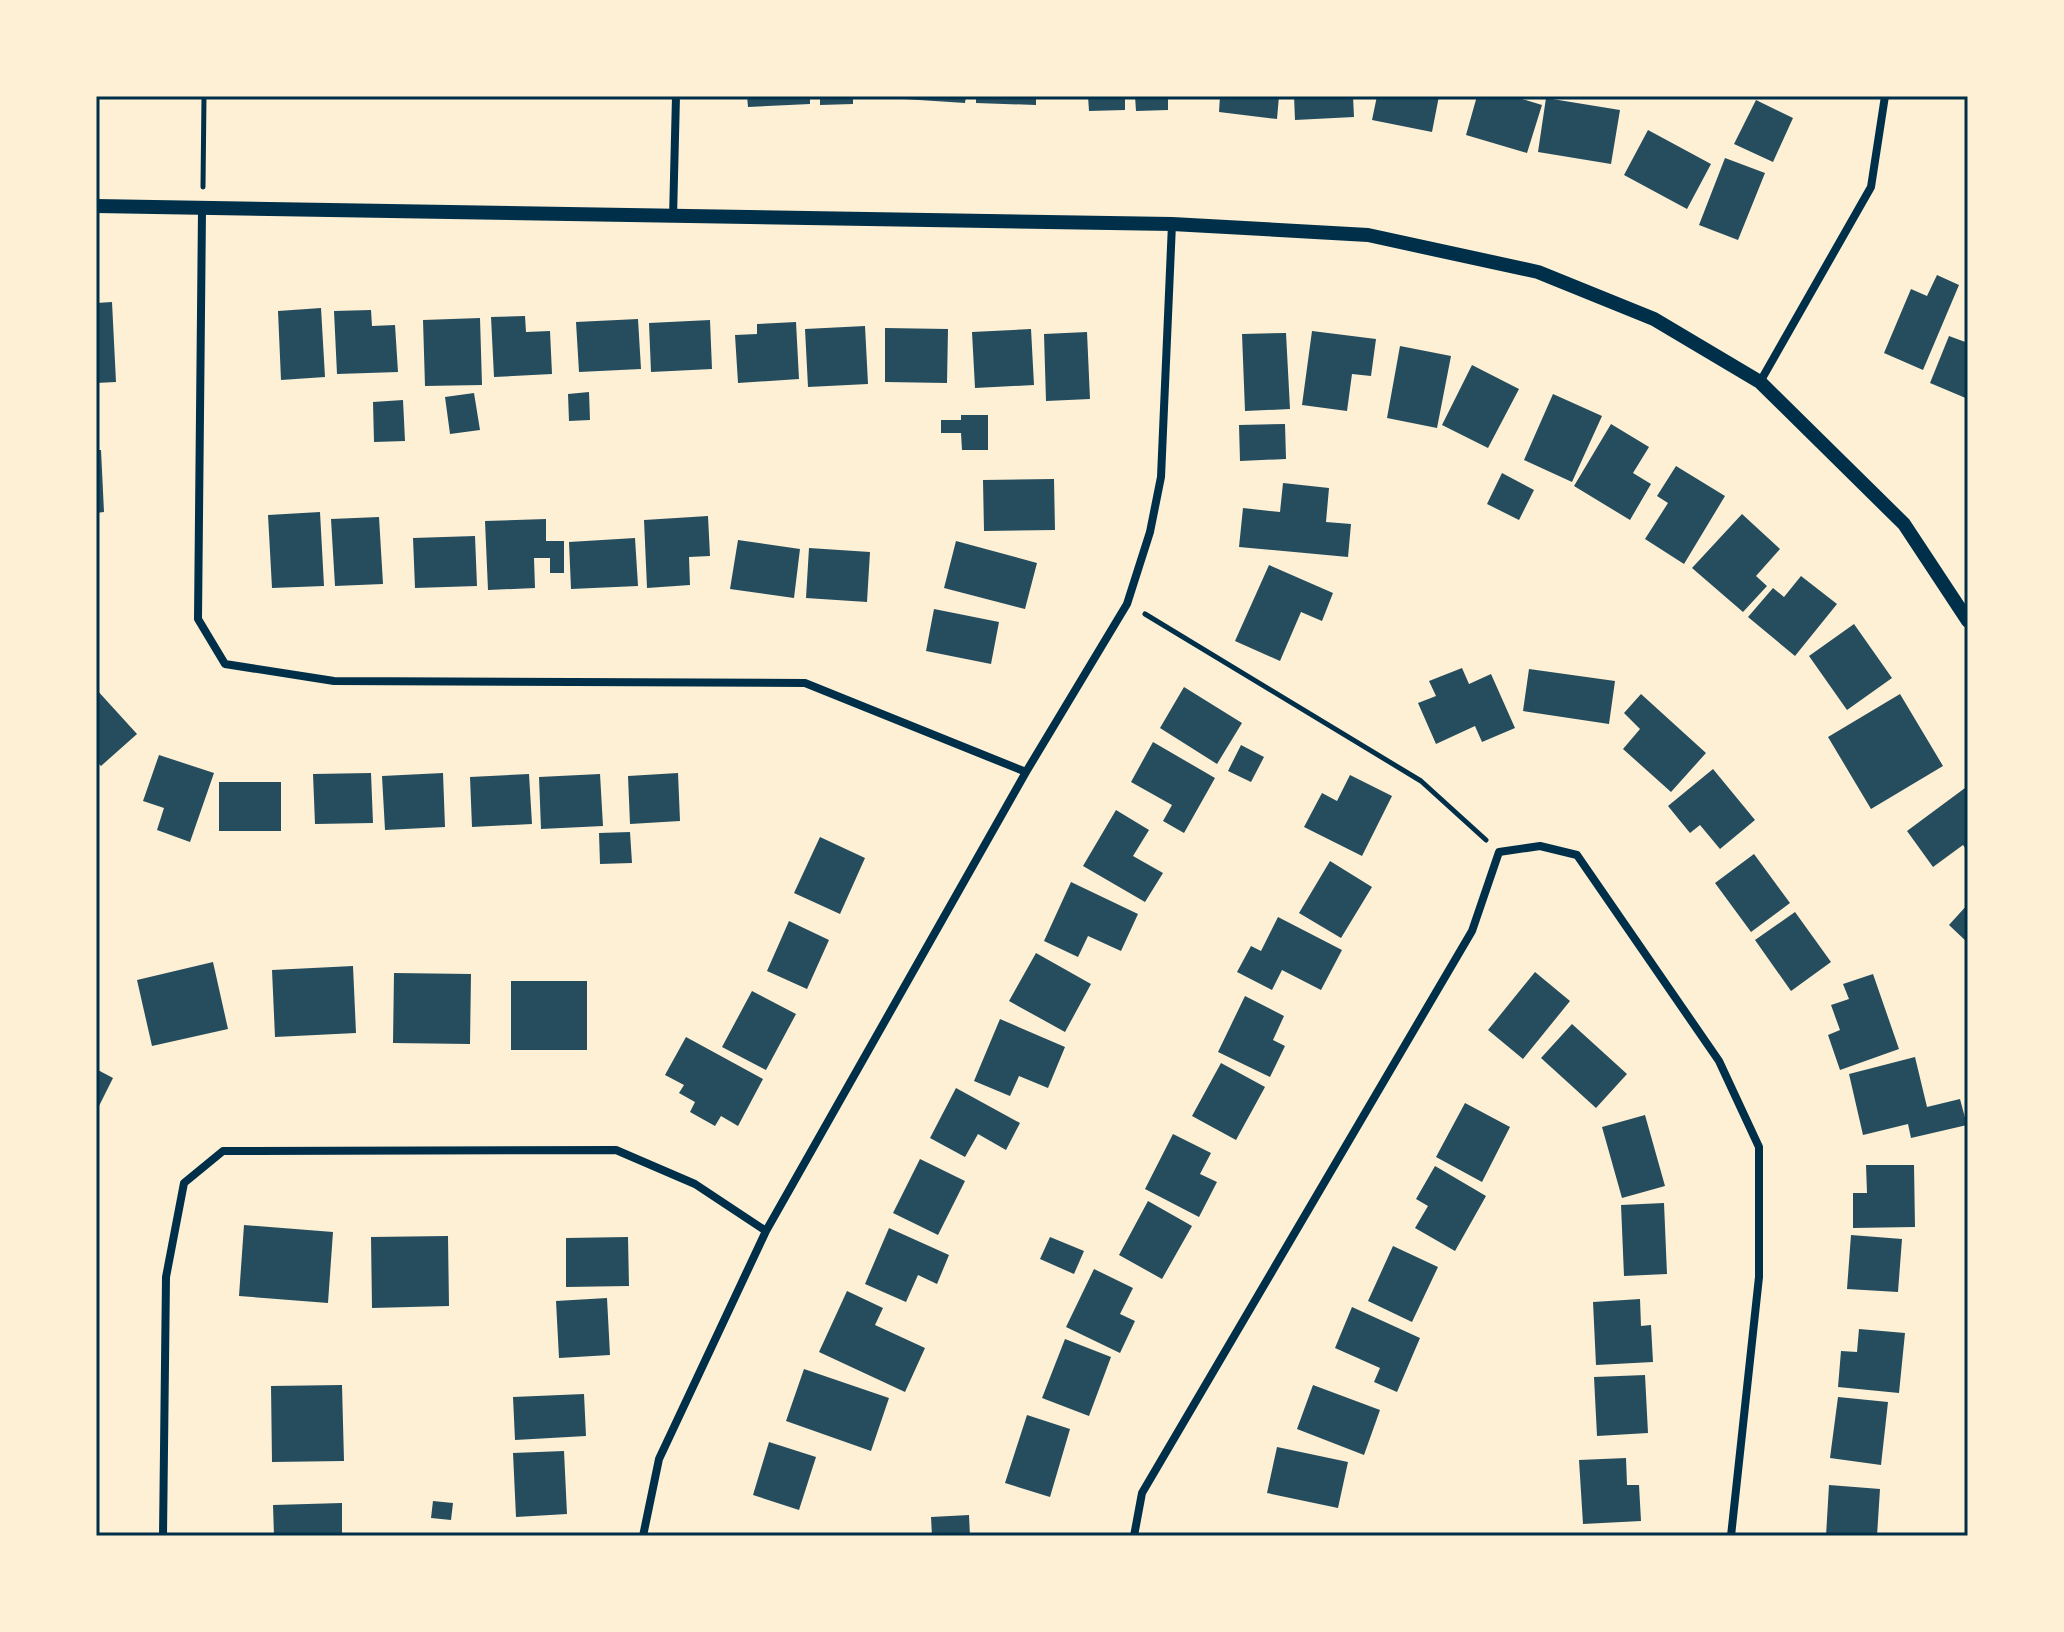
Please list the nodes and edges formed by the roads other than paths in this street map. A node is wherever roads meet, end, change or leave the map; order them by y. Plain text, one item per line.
1 (676, 96) edge
2 (1885, 96) edge
3 (96, 206) edge
4 (202, 210) junction
5 (673, 218) junction
6 (1172, 224) junction
7 (1760, 382) junction
8 (1968, 621) edge
9 (1026, 772) junction
10 (766, 1231) junction
11 (163, 1536) edge
12 (643, 1536) edge
13 (1134, 1536) edge
14 (1731, 1536) edge

1 - 5 street
2 - 7 street
3 - 4 street
4 - 5 street
4 - 9 street
5 - 6 street
6 - 7 street
6 - 9 street
7 - 8 street
9 - 10 street
10 - 11 street
10 - 12 street
13 - 14 street

